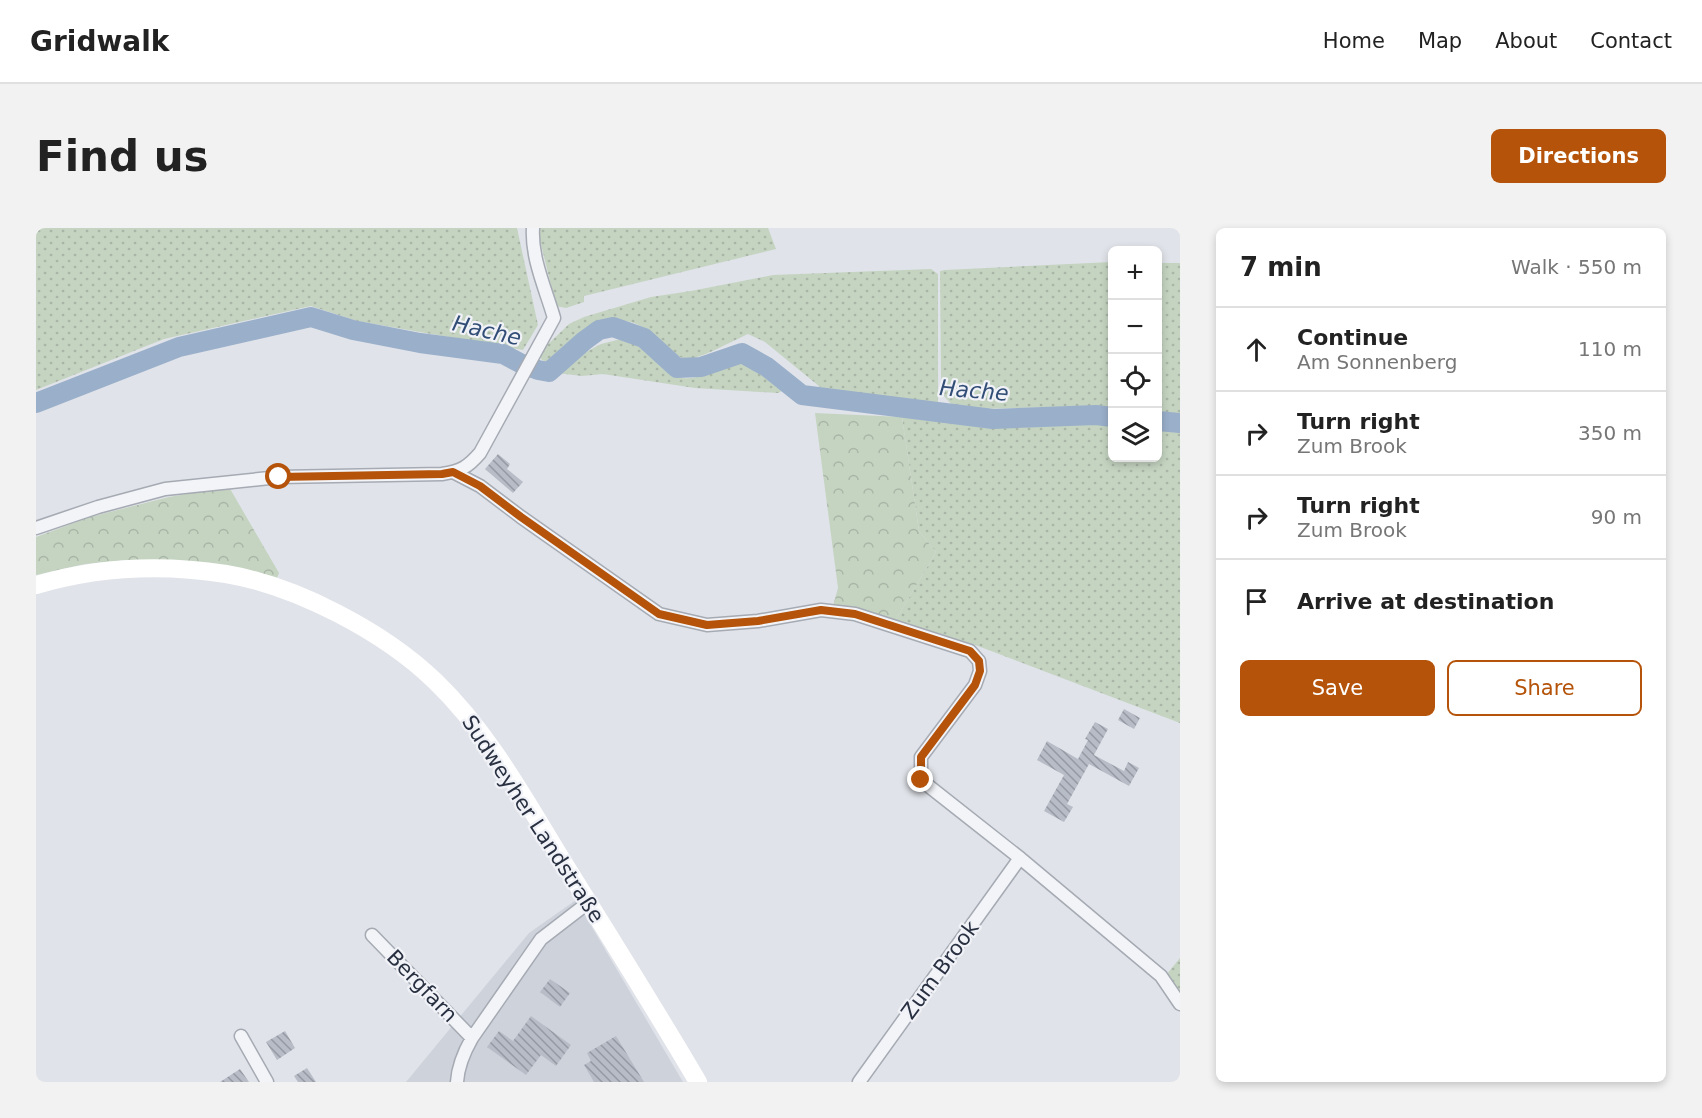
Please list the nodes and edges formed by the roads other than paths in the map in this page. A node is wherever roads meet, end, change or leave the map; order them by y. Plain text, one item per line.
1 (533, 228) edge
2 (453, 472) junction
3 (36, 528) edge
4 (36, 585) edge
5 (1020, 858) junction
6 (589, 902) junction
7 (372, 935) dead end
8 (1180, 1004) edge
9 (241, 1036) dead end
10 (472, 1038) junction
11 (267, 1082) edge
12 (457, 1082) edge
13 (698, 1082) edge
14 (859, 1082) edge

1 - 2 street
2 - 3 street
2 - 5 street
4 - 6 main road, Sudweyher Landstraße
5 - 8 street
5 - 14 street, Zum Brook
6 - 10 street
6 - 13 main road, Sudweyher Landstraße
7 - 10 street, Bergfarn
9 - 11 street
10 - 12 street

